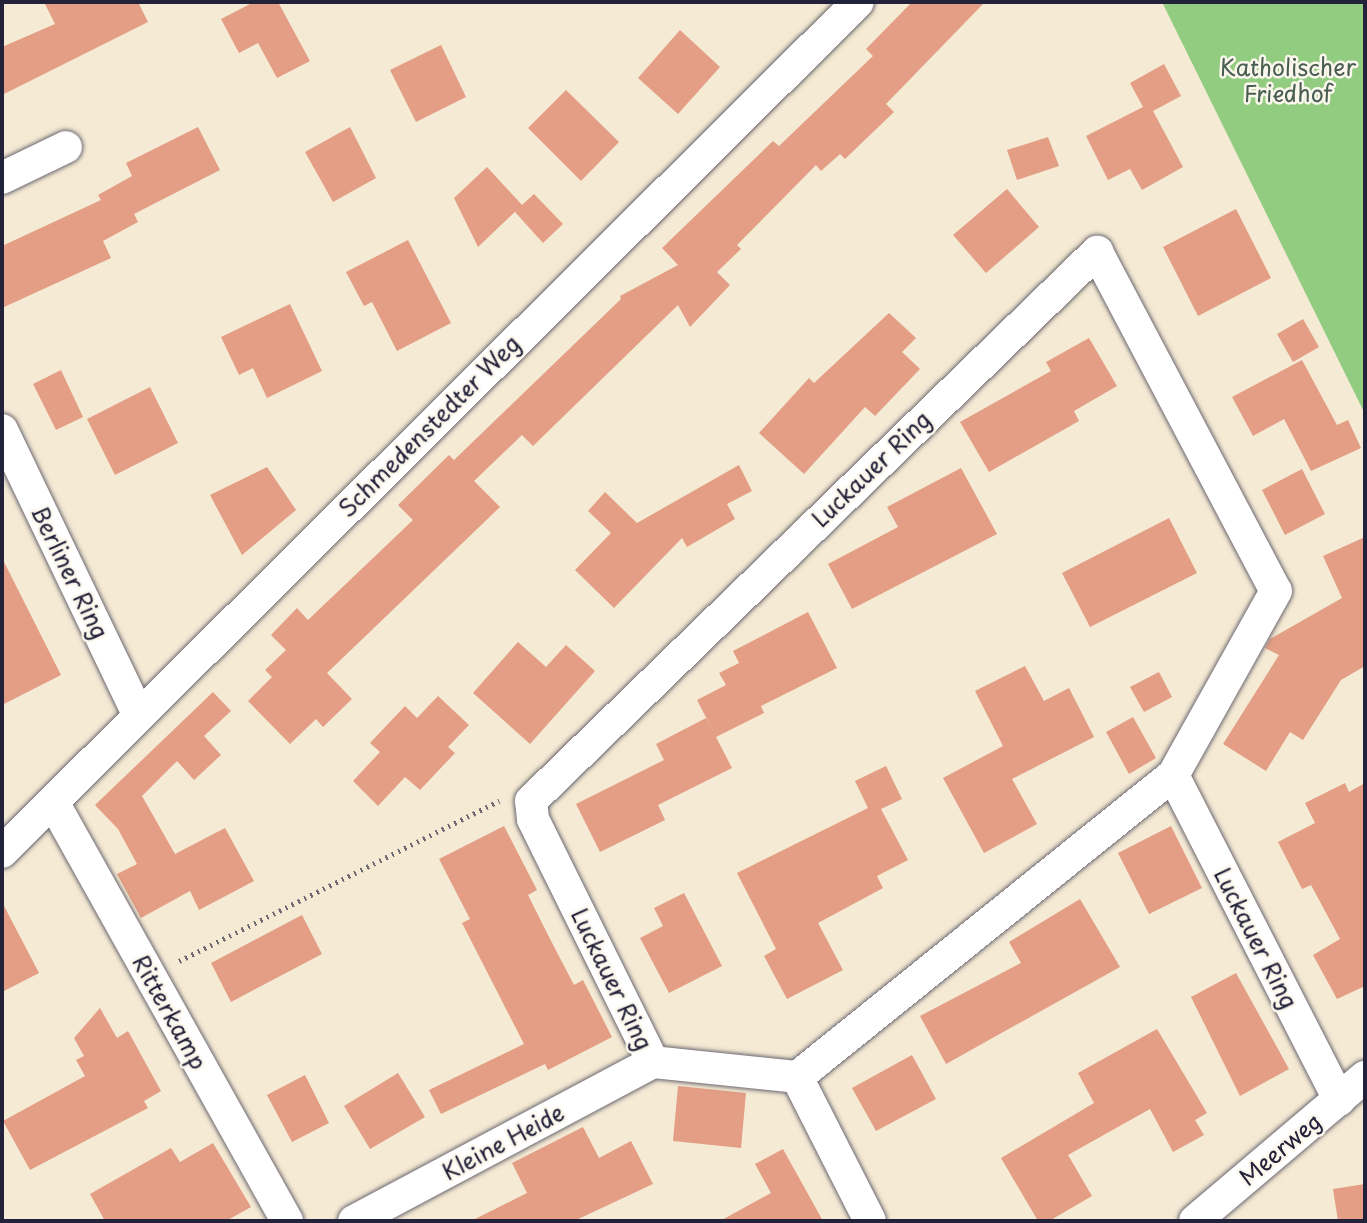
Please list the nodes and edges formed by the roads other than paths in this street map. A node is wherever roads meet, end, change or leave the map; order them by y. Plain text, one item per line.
1 (859, 2) edge
2 (66, 147) dead end
3 (2, 178) edge
4 (2, 430) edge
5 (138, 714) junction
6 (1173, 775) junction
7 (53, 802) junction
8 (2, 852) edge
9 (653, 1062) junction
10 (797, 1077) junction
11 (1365, 1077) edge
12 (1339, 1100) junction
13 (287, 1221) edge
14 (354, 1221) edge
15 (870, 1221) edge
16 (1195, 1221) edge

1 - 5 street, Schmedenstedter Weg
2 - 3 street
4 - 5 street, Berliner Ring
5 - 7 street, Schmedenstedter Weg
6 - 9 street, Luckauer Ring
6 - 10 street, Luckauer Ring
6 - 12 street, Luckauer Ring
7 - 8 street, Schmedenstedter Weg
7 - 13 street, Ritterkamp
9 - 10 street, Luckauer Ring
9 - 14 street, Kleine Heide
10 - 15 street
11 - 12 street, Meerweg
12 - 16 street, Meerweg

